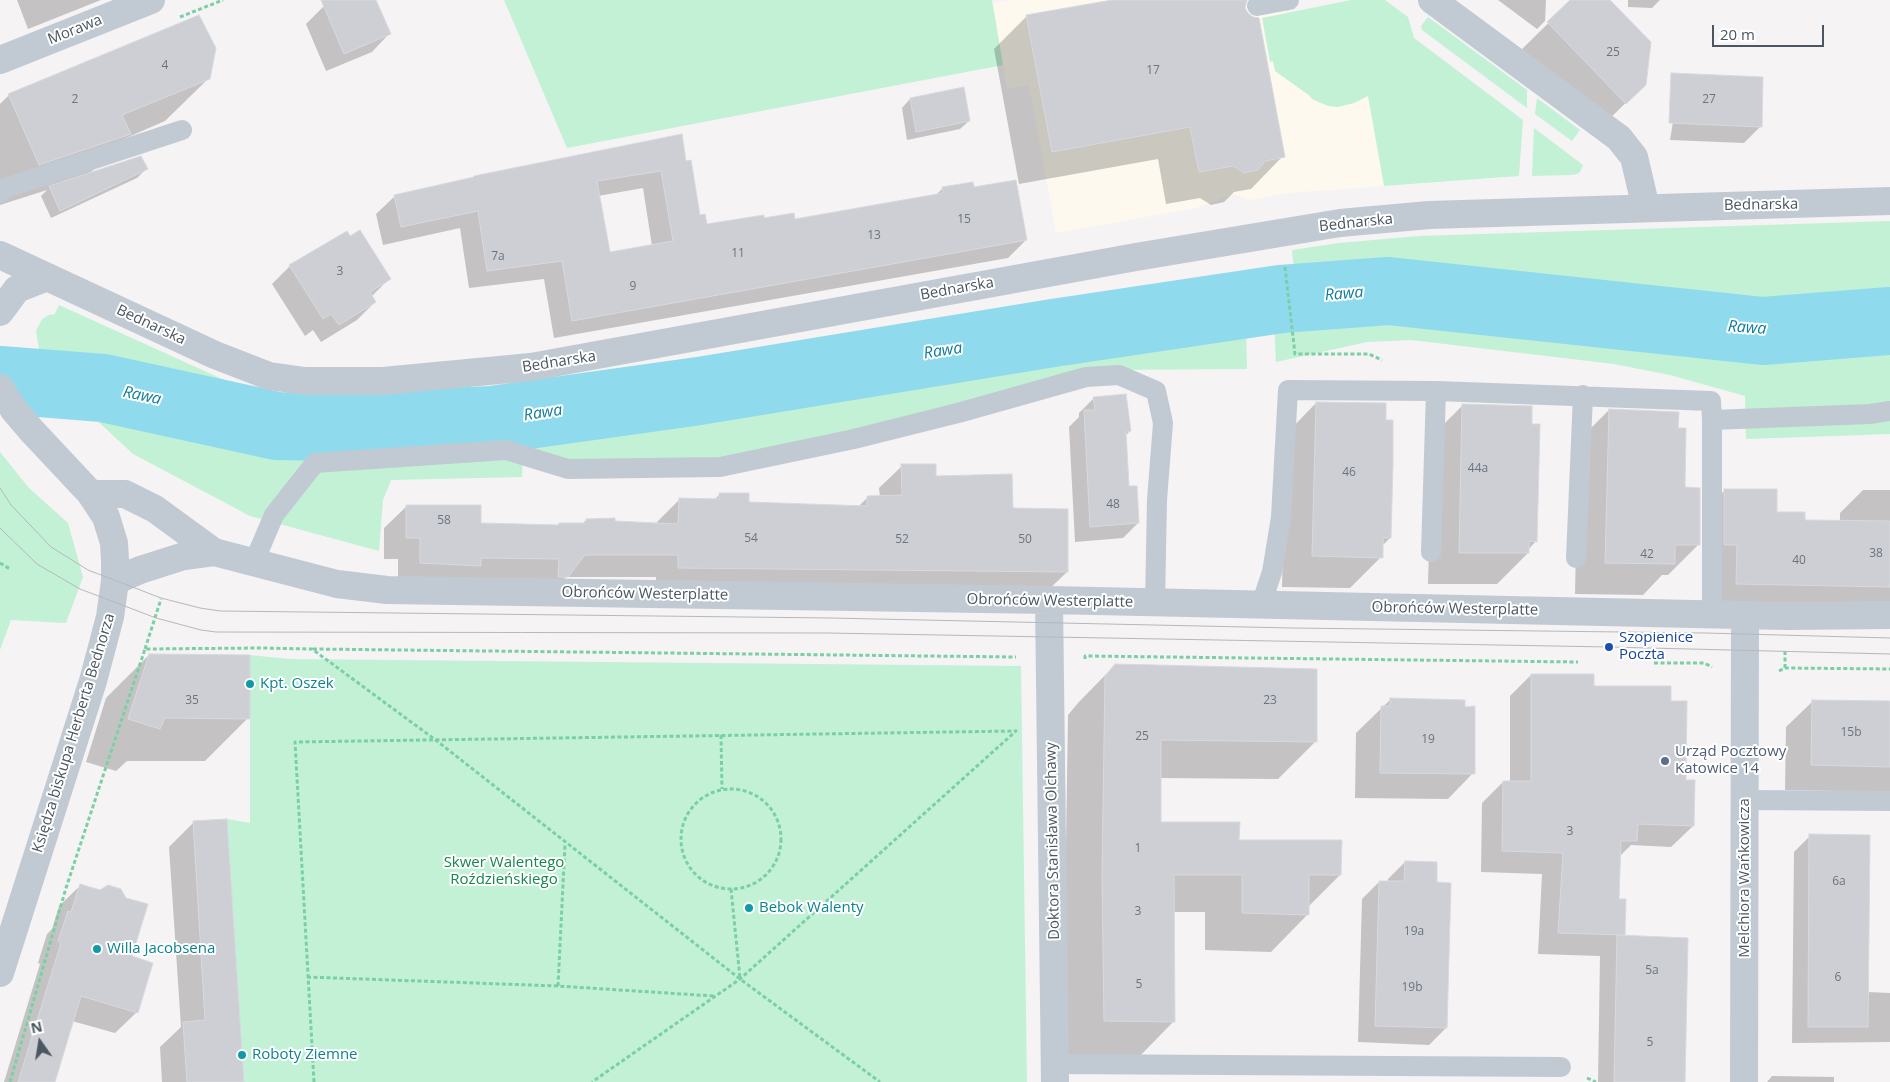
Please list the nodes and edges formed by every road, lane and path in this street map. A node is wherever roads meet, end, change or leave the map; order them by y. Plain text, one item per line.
1 (151, 0) edge
2 (1289, 0) edge
3 (1432, 0) edge
4 (1257, 6) dead end
5 (0, 60) edge
6 (182, 130) dead end
7 (0, 193) edge
8 (1890, 201) edge
9 (1646, 208) junction
10 (0, 255) edge
11 (1285, 264) dead end
12 (47, 277) junction
13 (0, 312) edge
14 (1292, 330) dead end
15 (1436, 391) junction
16 (1583, 396) junction
17 (7, 398) edge
18 (1890, 411) edge
19 (1712, 420) junction
20 (91, 494) junction
21 (214, 552) junction
22 (1431, 552) dead end
23 (1576, 558) dead end
24 (254, 562) junction
25 (0, 563) edge
26 (10, 568) dead end
27 (115, 581) junction
28 (1049, 600) junction
29 (1086, 602) junction
30 (1155, 603) junction
31 (1261, 605) junction
32 (1712, 614) junction
33 (1890, 614) edge
34 (1745, 615) junction
35 (312, 650) junction
36 (1085, 656) junction
37 (1051, 657) junction
38 (1578, 662) dead end
39 (1654, 663) dead end
40 (1704, 663) dead end
41 (1085, 666) dead end
42 (1890, 669) edge
43 (1773, 673) dead end
44 (721, 735) junction
45 (437, 741) junction
46 (722, 789) junction
47 (1745, 800) junction
48 (1890, 801) edge
49 (565, 843) junction
50 (731, 889) junction
51 (0, 973) edge
52 (308, 977) junction
53 (740, 979) junction
54 (558, 986) junction
55 (714, 996) junction
56 (1561, 1067) dead end
57 (1055, 1073) edge
58 (10, 1082) edge
59 (314, 1082) edge
60 (592, 1082) edge
61 (880, 1082) edge
62 (1744, 1082) edge

1 - 5 street, Morawa
2 - 4 lane
3 - 9 street
6 - 7 lane
8 - 9 street, Bednarska
9 - 12 street, Bednarska
10 - 12 street, Bednarska
11 - 14 path
12 - 13 street
15 - 16 lane
15 - 22 lane
15 - 31 lane
16 - 19 lane
16 - 23 lane
17 - 20 street
18 - 19 lane
19 - 32 lane
20 - 21 street, Obrońców Westerplatte
20 - 27 street, Księdza biskupa Herberta Bednorza
21 - 24 street, Obrońców Westerplatte
21 - 27 street, Obrońców Westerplatte
24 - 28 street, Obrońców Westerplatte
24 - 30 lane
25 - 26 path
27 - 51 street, Księdza biskupa Herberta Bednorza
28 - 29 street, Obrońców Westerplatte
28 - 37 street, Doktora Stanisława Olchawy
29 - 30 street, Obrońców Westerplatte
29 - 36 path
30 - 31 street, Obrońców Westerplatte
31 - 32 street, Obrońców Westerplatte
32 - 34 street, Obrońców Westerplatte
33 - 34 street, Obrońców Westerplatte
34 - 47 street, Melchiora Wańkowicza
35 - 37 path
35 - 45 path
35 - 58 path
36 - 37 path
36 - 38 path
36 - 41 path
37 - 57 street, Doktora Stanisława Olchawy
39 - 40 path
42 - 43 path
44 - 45 path
44 - 46 path
44 - 53 path
45 - 49 path
45 - 52 path
46 - 50 path
46 - 50 path
47 - 48 lane
47 - 62 street, Melchiora Wańkowicza
49 - 53 path
49 - 54 path
50 - 53 path
52 - 54 path
52 - 59 path
53 - 55 path
53 - 61 path
54 - 55 path
55 - 60 path
56 - 57 lane

